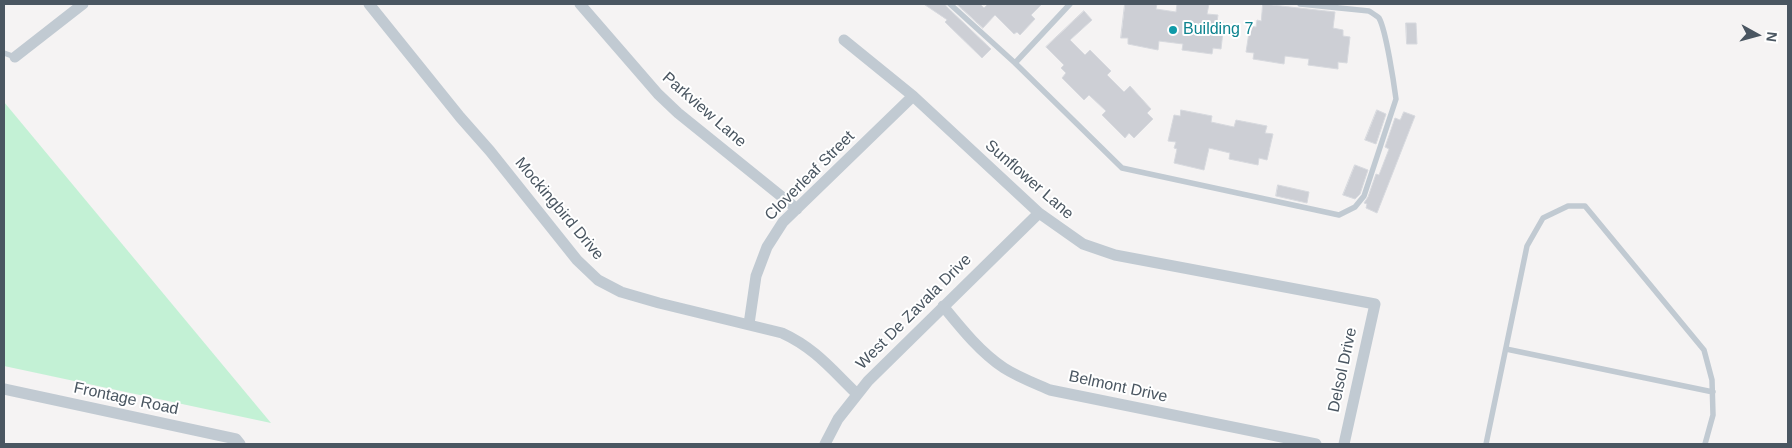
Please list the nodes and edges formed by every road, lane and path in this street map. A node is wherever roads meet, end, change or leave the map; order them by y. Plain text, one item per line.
1 (83, 4) edge
2 (369, 4) edge
3 (580, 4) edge
4 (950, 4) edge
5 (1070, 4) edge
6 (1300, 4) edge
7 (844, 40) dead end
8 (9, 55) edge
9 (1015, 63) junction
10 (913, 96) junction
11 (797, 209) junction
12 (1039, 213) junction
13 (1375, 304) joint
14 (943, 306) junction
15 (749, 324) junction
16 (1506, 349) junction
17 (4, 389) edge
18 (1713, 392) junction
19 (857, 394) junction
20 (240, 444) edge
21 (825, 444) edge
22 (1316, 444) edge
23 (1344, 444) edge
24 (1486, 444) edge
25 (1704, 444) edge

1 - 8 street
2 - 15 street, Mockingbird Drive
3 - 11 street, Parkview Lane
4 - 9 lane
5 - 9 lane
6 - 9 lane
7 - 10 street, Sunflower Lane
10 - 11 street, Cloverleaf Street
10 - 12 street, Sunflower Lane
11 - 15 street, Cloverleaf Street
12 - 13 street, Sunflower Lane
12 - 14 street, West De Zavala Drive
13 - 23 street, Delsol Drive
14 - 19 street, West De Zavala Drive
14 - 22 street, Belmont Drive
15 - 19 street, Mockingbird Drive
16 - 18 lane
16 - 18 lane
16 - 24 lane
17 - 20 street, Frontage Road
18 - 25 lane
19 - 21 street, West De Zavala Drive

